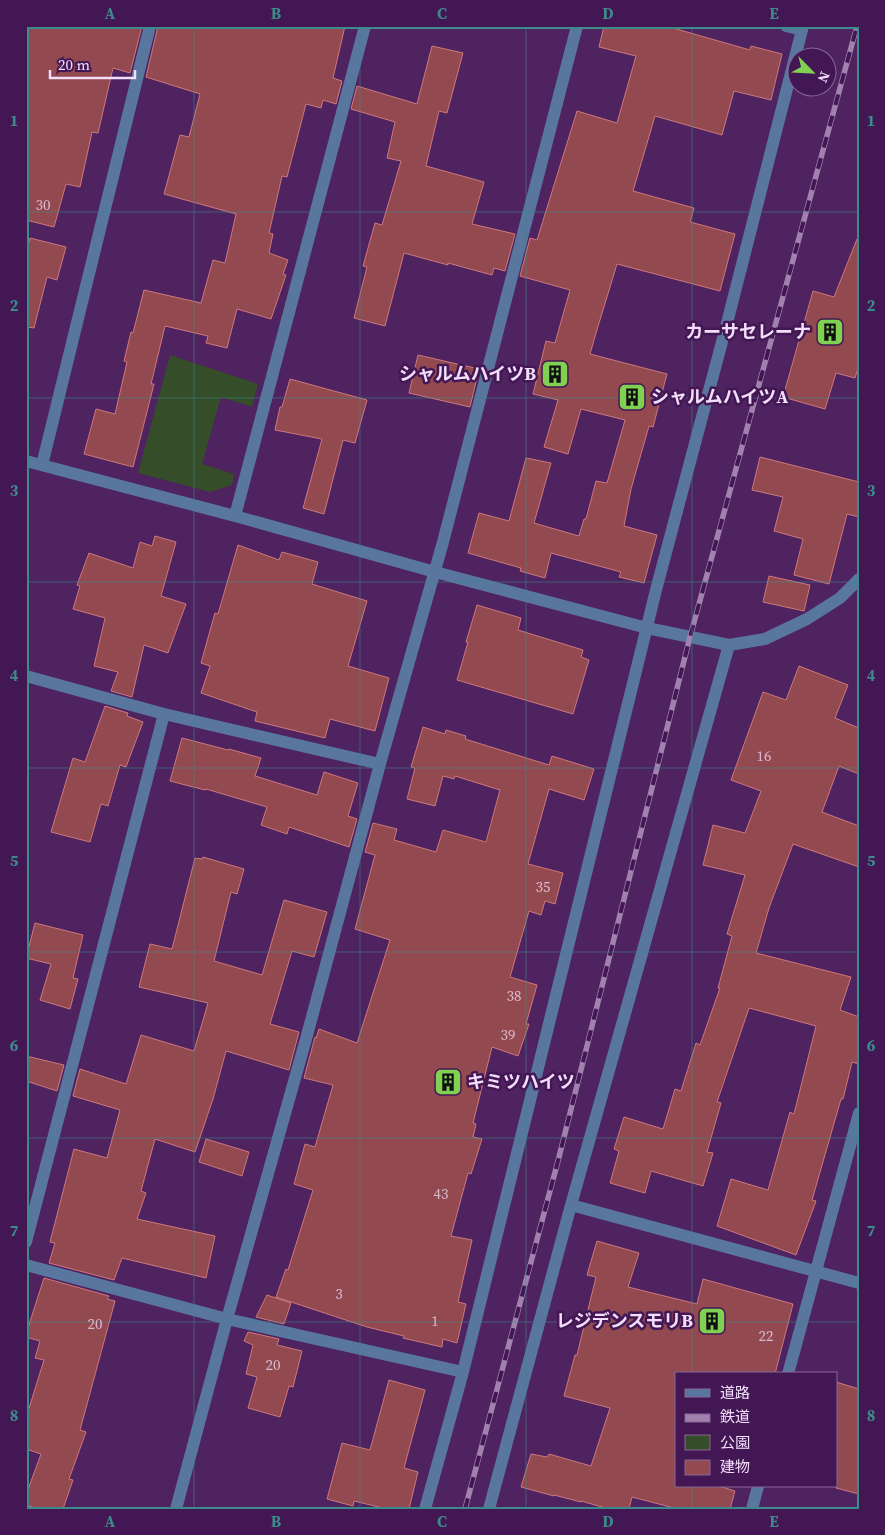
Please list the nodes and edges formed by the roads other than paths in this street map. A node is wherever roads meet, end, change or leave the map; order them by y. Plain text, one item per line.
1 (150, 26) edge
2 (365, 26) edge
3 (577, 26) edge
4 (786, 26) edge
5 (802, 28) edge
6 (26, 461) edge
7 (42, 465) junction
8 (236, 516) junction
9 (435, 572) junction
10 (859, 579) edge
11 (647, 628) junction
12 (728, 645) junction
13 (26, 676) edge
14 (164, 714) junction
15 (380, 764) junction
16 (859, 1113) edge
17 (571, 1205) junction
18 (26, 1242) edge
19 (26, 1265) edge
20 (816, 1273) junction
21 (859, 1284) edge
22 (226, 1319) junction
23 (463, 1372) junction
24 (789, 1372) edge
25 (757, 1488) edge
26 (176, 1509) edge
27 (425, 1509) edge
28 (489, 1509) edge
29 (752, 1509) edge

1 - 7 street
2 - 8 street
3 - 9 street
4 - 5 street
5 - 11 street
6 - 7 street
7 - 8 street
8 - 9 street
9 - 11 street
9 - 15 street
10 - 12 street
11 - 12 street
11 - 23 street
12 - 17 street
13 - 14 street
14 - 15 street
14 - 18 street
15 - 22 street
16 - 20 street
17 - 20 street
17 - 28 street
19 - 22 street
20 - 21 street
20 - 24 street
22 - 23 street
22 - 26 street
23 - 27 street
25 - 29 street

